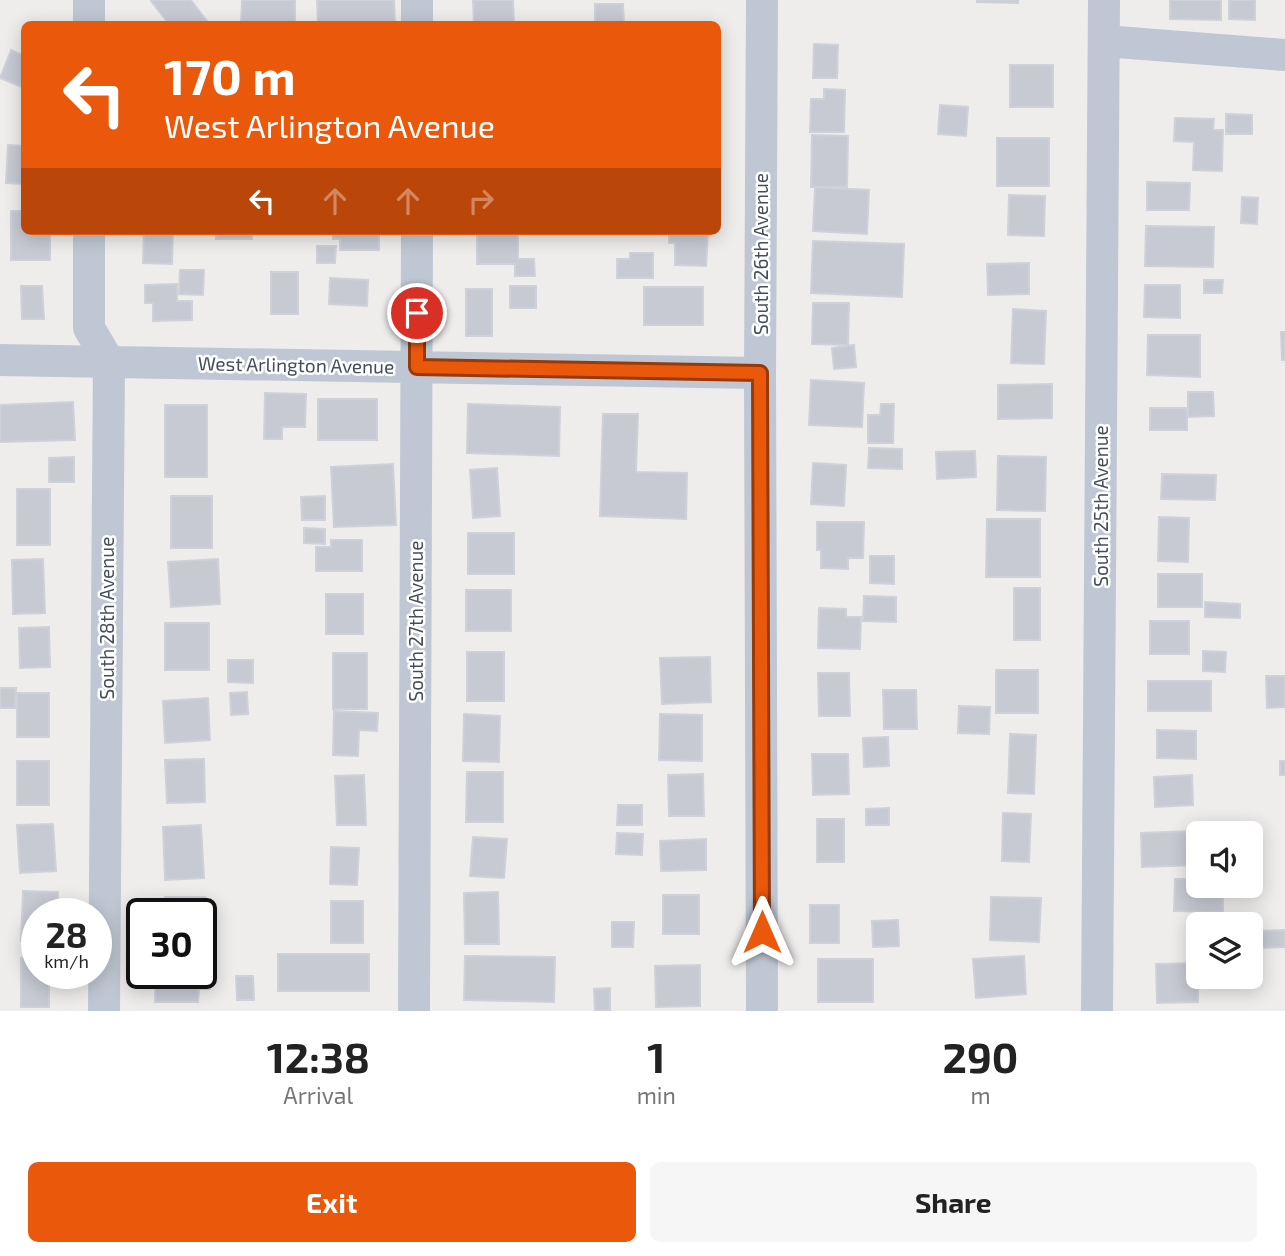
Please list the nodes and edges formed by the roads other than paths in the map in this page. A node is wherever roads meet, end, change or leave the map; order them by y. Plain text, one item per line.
1 (89, 0) edge
2 (417, 0) edge
3 (762, 0) edge
4 (1104, 0) edge
5 (89, 21) edge
6 (417, 21) edge
7 (1104, 41) junction
8 (1285, 55) edge
9 (89, 235) edge
10 (417, 235) edge
11 (0, 360) edge
12 (109, 362) junction
13 (417, 367) junction
14 (760, 373) junction
15 (104, 1011) edge
16 (414, 1011) edge
17 (762, 1011) edge
18 (1097, 1011) edge

1 - 5 street
2 - 6 street
3 - 14 street, South 26th Avenue
4 - 7 street, South 25th Avenue
7 - 8 street
7 - 18 street, South 25th Avenue
9 - 12 street
10 - 13 street, South 27th Avenue
11 - 12 street, West Arlington Avenue
12 - 13 street, West Arlington Avenue
12 - 15 street, South 28th Avenue
13 - 14 street, West Arlington Avenue
13 - 16 street, South 27th Avenue
14 - 17 street, South 26th Avenue

